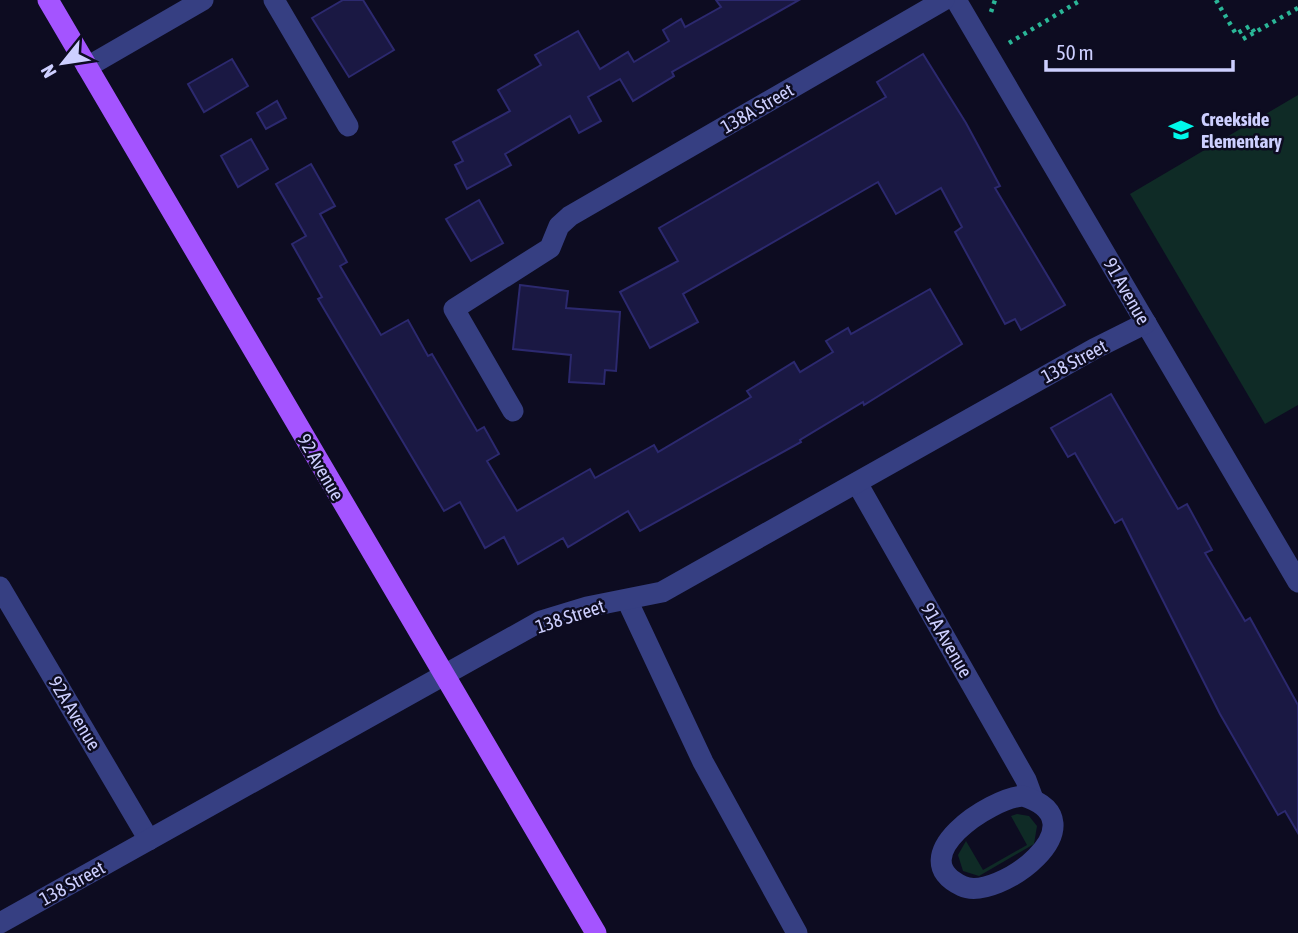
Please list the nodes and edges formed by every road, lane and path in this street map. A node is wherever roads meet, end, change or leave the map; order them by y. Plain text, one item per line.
1 (48, 0) edge
2 (203, 0) edge
3 (274, 0) edge
4 (944, 0) edge
5 (956, 0) edge
6 (995, 0) edge
7 (1081, 0) edge
8 (1216, 0) edge
9 (1298, 8) edge
10 (991, 12) dead end
11 (1255, 33) junction
12 (1242, 39) dead end
13 (1009, 43) dead end
14 (87, 67) junction
15 (348, 126) dead end
16 (1146, 323) junction
17 (513, 411) dead end
18 (857, 482) junction
19 (1298, 582) edge
20 (0, 587) edge
21 (627, 600) junction
22 (444, 677) junction
23 (1033, 799) junction
24 (149, 840) junction
25 (0, 923) edge
26 (596, 933) edge
27 (797, 933) edge

1 - 14 main road, 92 Avenue
2 - 14 street
3 - 15 street
4 - 17 street, 138A Street
5 - 16 street, 91 Avenue
6 - 10 path
7 - 13 path
8 - 11 path
9 - 11 path
11 - 12 path
14 - 22 main road, 92 Avenue
16 - 18 street, 138 Street
16 - 19 street, 91 Avenue
18 - 21 street, 138 Street
18 - 23 street, 91A Avenue
20 - 24 street, 92A Avenue
21 - 22 street, 138 Street
21 - 27 street
22 - 24 street, 138 Street
22 - 26 main road, 92 Avenue
23 - 23 street, 91A Avenue
24 - 25 street, 138 Street

